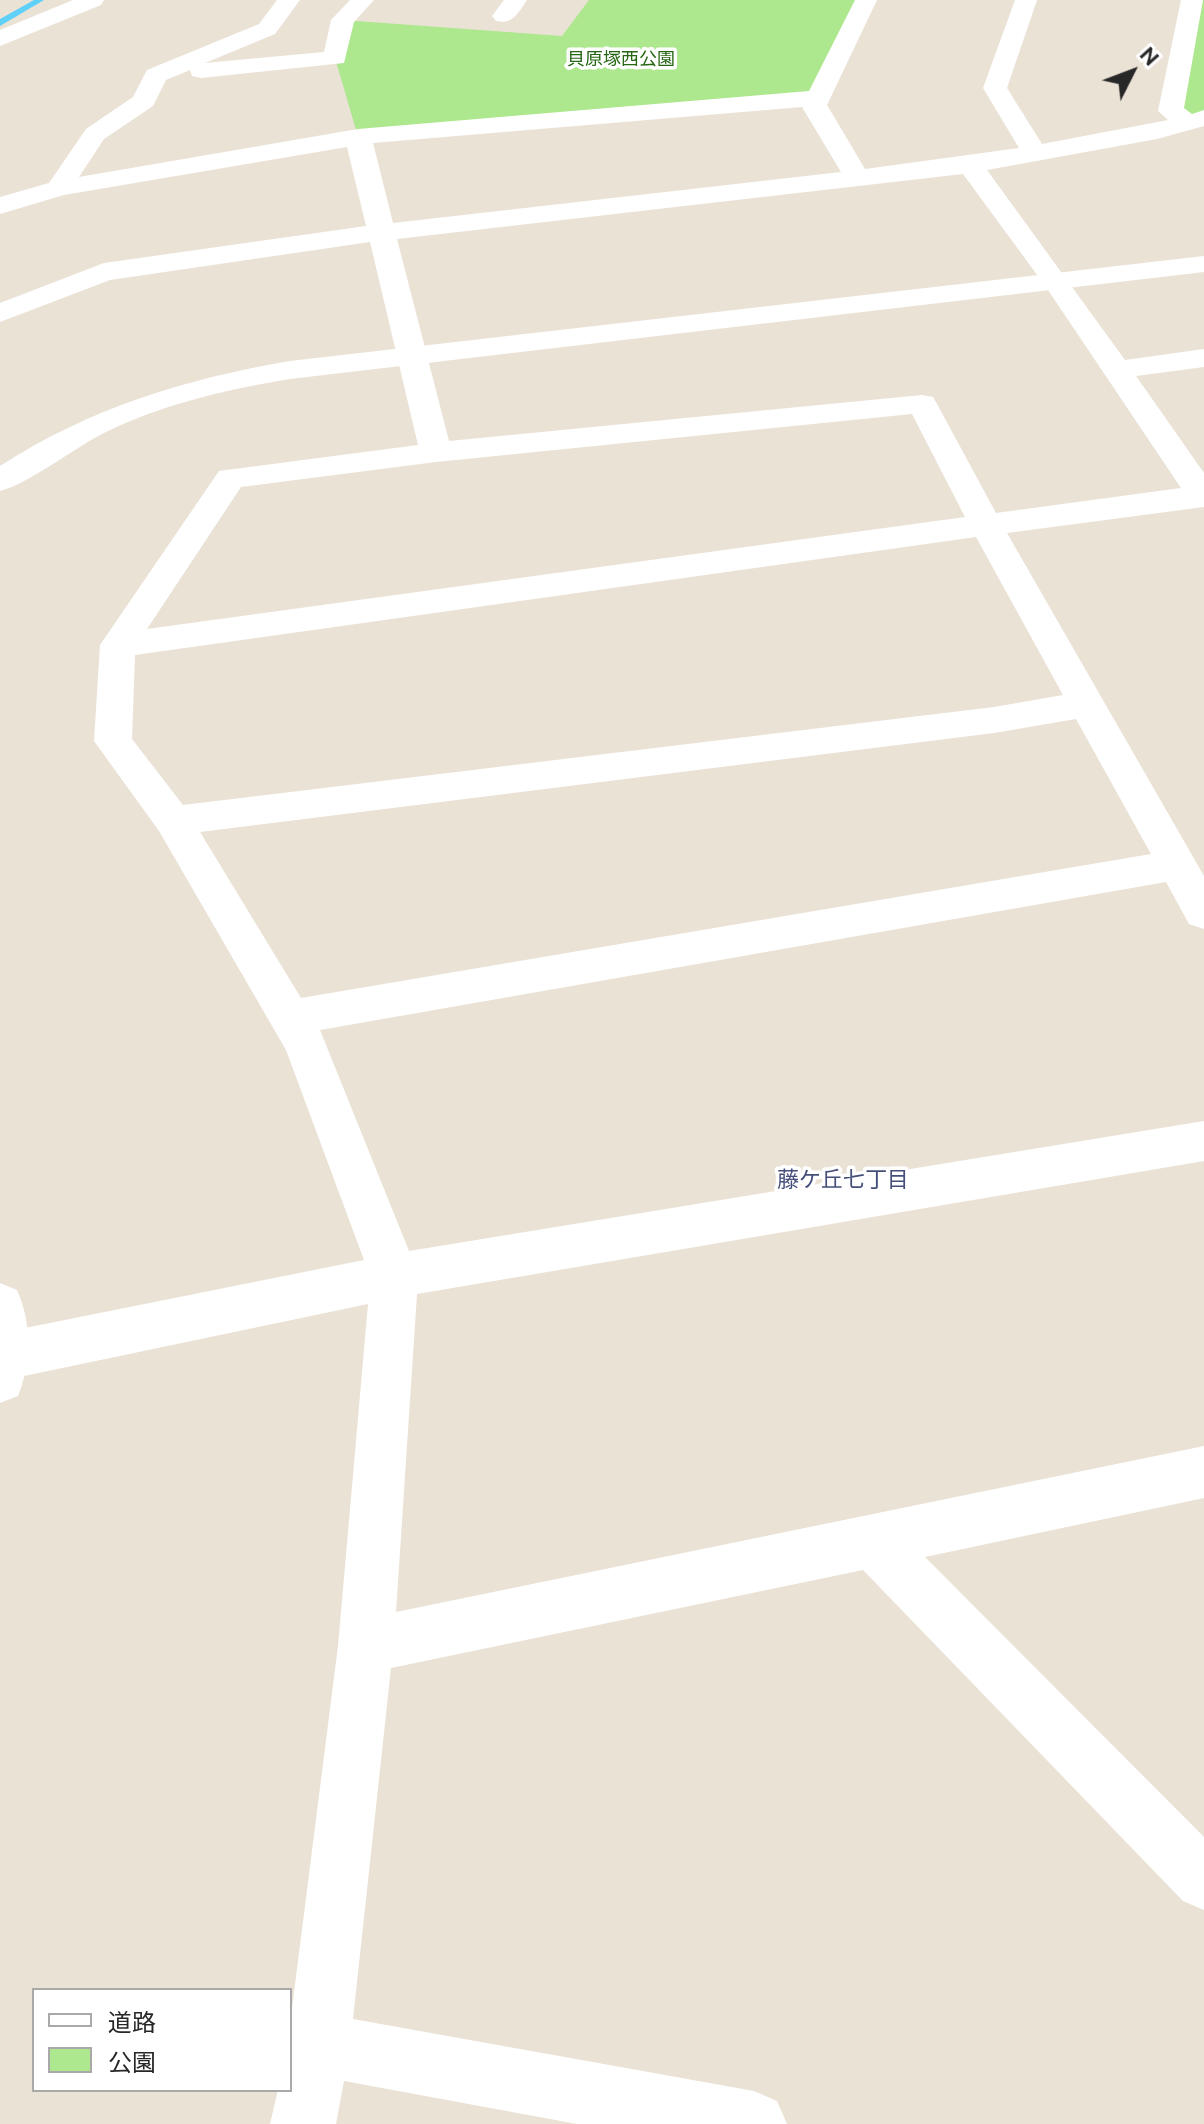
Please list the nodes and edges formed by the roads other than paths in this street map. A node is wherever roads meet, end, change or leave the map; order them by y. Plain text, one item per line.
1 (93, 0) edge
2 (289, 0) edge
3 (363, 0) edge
4 (866, 0) edge
5 (1026, 0) edge
6 (1192, 0) edge
7 (0, 39) edge
8 (156, 75) junction
9 (815, 98) junction
10 (1196, 120) edge
11 (358, 137) junction
12 (1035, 154) junction
13 (970, 165) junction
14 (858, 179) junction
15 (60, 188) junction
16 (0, 206) edge
17 (382, 232) junction
18 (1204, 264) edge
19 (1057, 283) junction
20 (0, 313) edge
21 (413, 356) junction
22 (1204, 358) edge
23 (1117, 370) junction
24 (436, 452) junction
25 (0, 481) edge
26 (1204, 496) edge
27 (986, 526) junction
28 (118, 645) junction
29 (1088, 704) junction
30 (173, 821) junction
31 (1177, 865) junction
32 (1204, 913) edge
33 (290, 1018) junction
34 (1204, 1141) edge
35 (394, 1276) junction
36 (0, 1306) edge
37 (2, 1367) edge
38 (1204, 1472) edge
39 (872, 1541) junction
40 (366, 1646) junction
41 (1204, 1880) edge
42 (319, 2045) junction
43 (303, 2124) edge
44 (754, 2124) edge

1 - 7 street
2 - 8 street
3 - 8 street
4 - 9 street
5 - 12 street
6 - 10 street
8 - 15 street
9 - 11 street
9 - 14 street
10 - 12 street
11 - 15 street
11 - 17 street
12 - 13 street
13 - 14 street
13 - 19 street
14 - 17 street
15 - 16 street
17 - 20 street
17 - 21 street
18 - 19 street
19 - 21 street
19 - 23 street
21 - 24 street
21 - 25 street
22 - 23 street
23 - 26 street
24 - 27 street
24 - 28 street
26 - 27 street
27 - 28 street
27 - 29 street
28 - 30 street
29 - 30 street
29 - 31 street
30 - 33 street
31 - 32 street
31 - 33 street
33 - 35 street
34 - 35 street
35 - 37 street
35 - 40 street
36 - 37 street
38 - 39 street
39 - 40 street
39 - 41 street
40 - 42 street
42 - 43 street
42 - 44 street

